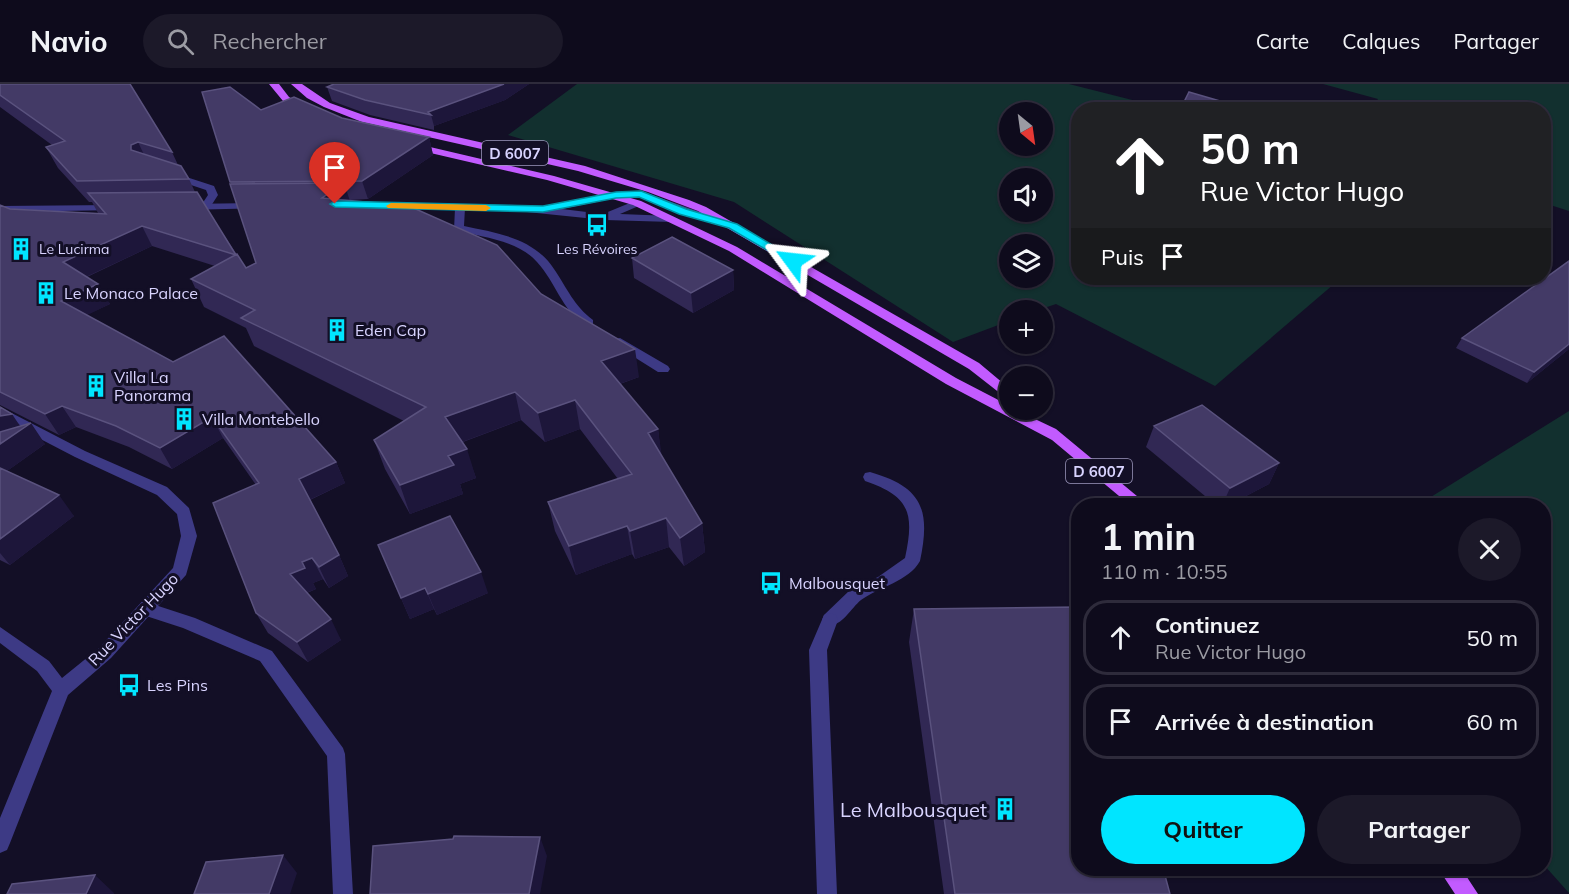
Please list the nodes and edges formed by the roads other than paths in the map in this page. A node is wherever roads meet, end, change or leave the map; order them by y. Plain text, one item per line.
1 (274, 84) edge
2 (296, 84) edge
3 (315, 115) edge
4 (353, 115) junction
5 (334, 124) edge
6 (399, 143) edge
7 (156, 171) edge
8 (608, 176) junction
9 (616, 195) junction
10 (634, 198) junction
11 (276, 206) edge
12 (381, 206) edge
13 (175, 207) edge
14 (205, 207) junction
15 (128, 208) edge
16 (460, 208) junction
17 (0, 209) edge
18 (543, 209) junction
19 (605, 217) junction
20 (672, 219) junction
21 (733, 226) junction
22 (663, 369) dead end
23 (999, 388) edge
24 (0, 412) edge
25 (1037, 420) edge
26 (43, 436) junction
27 (1057, 437) junction
28 (26, 443) edge
29 (870, 477) dead end
30 (1132, 498) edge
31 (146, 609) junction
32 (0, 634) edge
33 (61, 690) junction
34 (0, 843) edge
35 (1454, 876) edge
36 (343, 894) edge
37 (827, 894) edge
38 (1468, 894) edge

1 - 3 main road
2 - 4 main road, D 6007
4 - 5 main road
4 - 8 main road, D 6007
6 - 9 main road, D 6007
7 - 14 street
8 - 10 main road
8 - 21 main road, D 6007
9 - 10 street
9 - 18 street
10 - 19 street
10 - 20 main road, D 6007
10 - 21 street
11 - 14 street
12 - 16 street
13 - 14 street
15 - 17 street
16 - 18 street
16 - 22 street
18 - 19 street
19 - 20 street
20 - 27 main road, D 6007
21 - 23 main road, D 6007
24 - 26 street, Rue Victor Hugo
25 - 27 main road, D 6007
26 - 28 street
26 - 31 street, Rue Victor Hugo
27 - 30 main road, D 6007
29 - 37 street
31 - 33 street, Rue Victor Hugo
31 - 36 street
32 - 33 street
33 - 34 street, Rue Victor Hugo
35 - 38 main road

